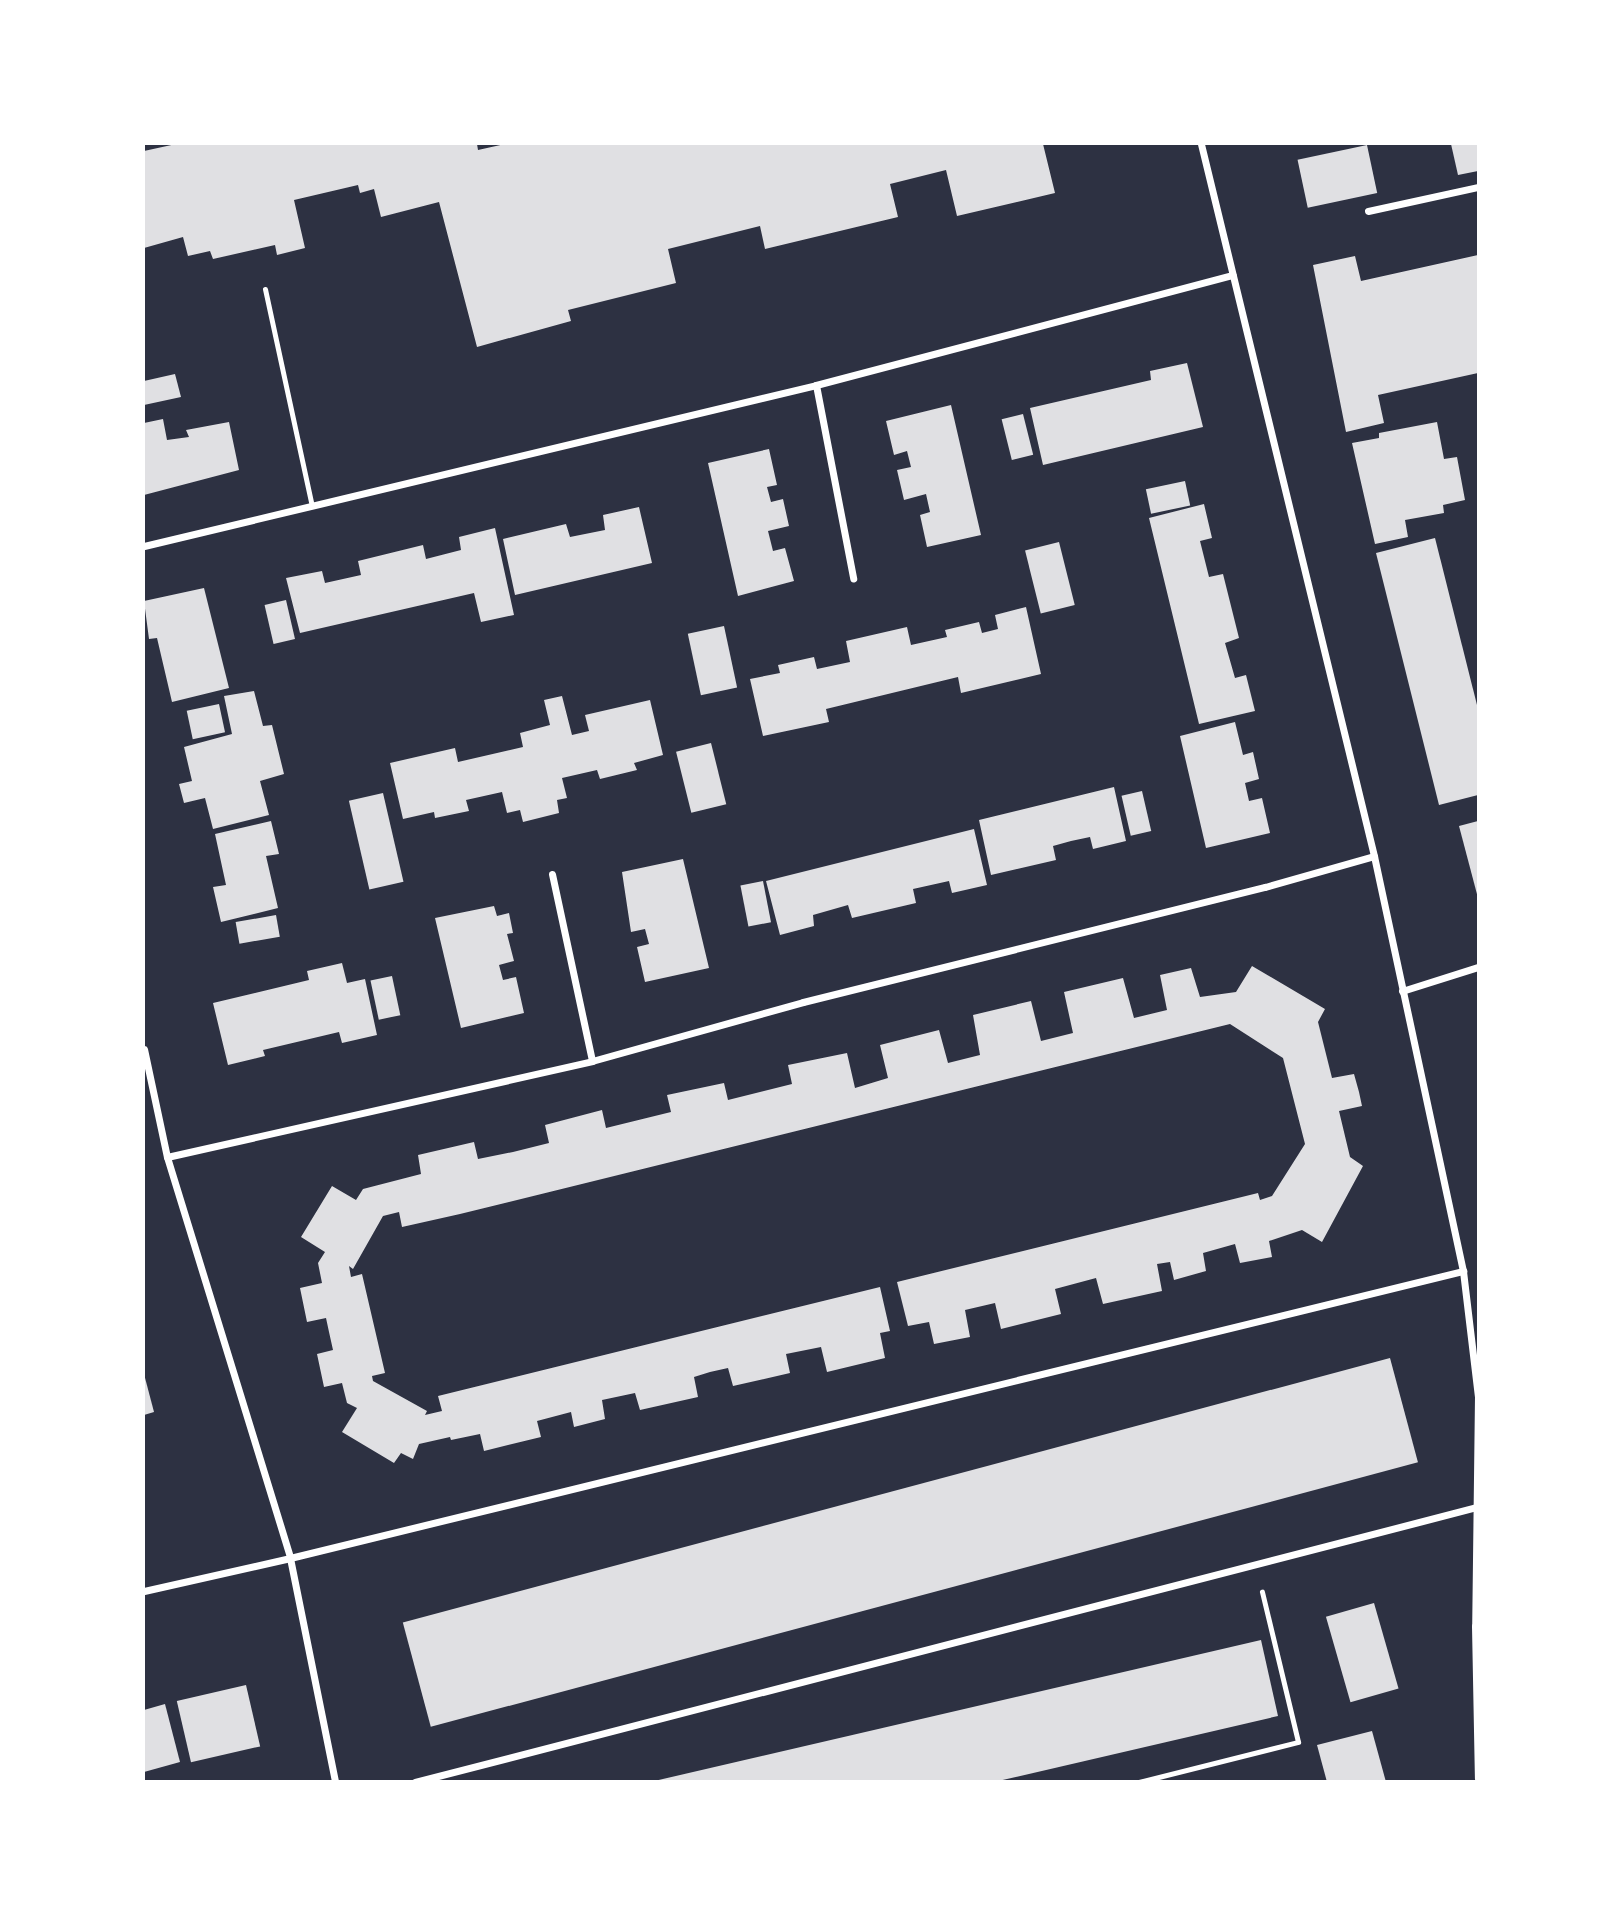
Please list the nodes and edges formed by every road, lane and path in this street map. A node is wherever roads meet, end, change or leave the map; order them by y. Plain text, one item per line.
1 (1201, 144) edge
2 (1479, 187) edge
3 (1368, 211) dead end
4 (1233, 275) junction
5 (265, 289) dead end
6 (816, 385) junction
7 (312, 506) junction
8 (144, 546) edge
9 (853, 578) dead end
10 (1374, 856) junction
11 (552, 874) dead end
12 (1479, 967) edge
13 (1402, 991) junction
14 (144, 1049) edge
15 (592, 1061) junction
16 (167, 1157) junction
17 (1463, 1271) junction
18 (1477, 1507) junction
19 (290, 1558) junction
20 (1255, 1564) junction
21 (144, 1591) edge
22 (1479, 1778) edge
23 (335, 1782) edge
24 (415, 1782) edge
25 (1139, 1782) edge

1 - 4 street
2 - 3 street
4 - 6 street
4 - 10 street
5 - 7 lane
6 - 7 street
6 - 9 street
7 - 8 street
10 - 13 street
10 - 15 street
11 - 15 street
12 - 13 street
13 - 17 street
14 - 16 street
15 - 16 street
16 - 19 street
17 - 18 street
17 - 19 street
18 - 20 street
18 - 22 street
19 - 21 street
19 - 23 street
20 - 24 street
20 - 25 path

